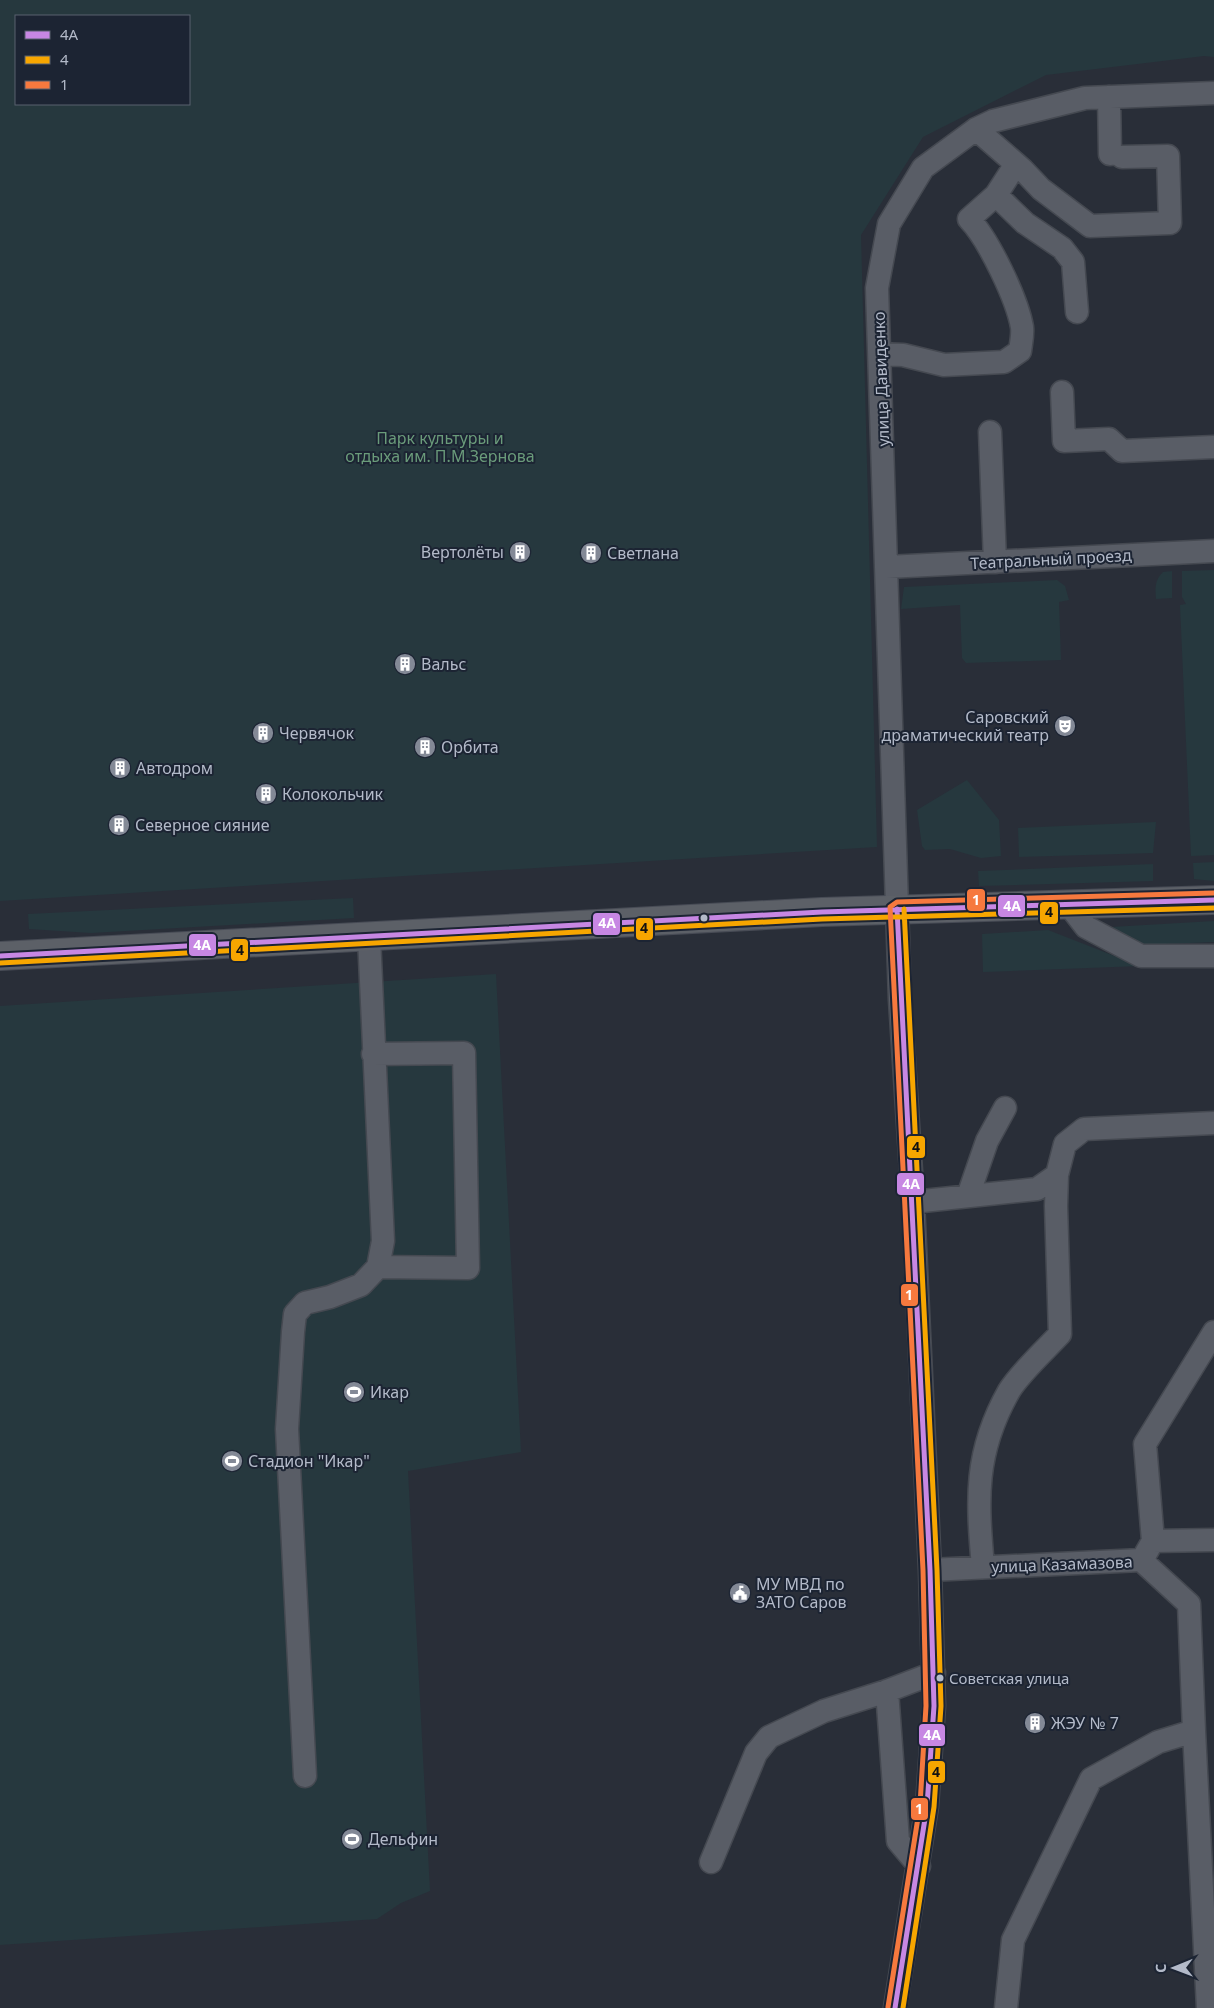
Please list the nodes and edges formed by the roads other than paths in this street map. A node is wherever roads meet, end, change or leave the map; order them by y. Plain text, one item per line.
1 (1214, 93) edge
2 (1108, 97) junction
3 (976, 129) junction
4 (1016, 164) junction
5 (996, 195) junction
6 (1077, 312) dead end
7 (880, 354) junction
8 (1062, 392) dead end
9 (990, 432) dead end
10 (1214, 446) edge
11 (1214, 551) edge
12 (995, 562) junction
13 (887, 567) junction
14 (1214, 900) edge
15 (1069, 905) junction
16 (897, 910) junction
17 (369, 937) junction
18 (0, 956) edge
19 (1214, 956) edge
20 (373, 1054) junction
21 (1005, 1108) dead end
22 (1214, 1123) edge
23 (1057, 1175) junction
24 (968, 1196) junction
25 (913, 1202) junction
26 (378, 1267) junction
27 (1214, 1332) edge
28 (1214, 1540) edge
29 (1153, 1541) junction
30 (1141, 1560) junction
31 (983, 1567) junction
32 (930, 1570) junction
33 (934, 1673) junction
34 (887, 1691) junction
35 (1194, 1731) junction
36 (305, 1776) dead end
37 (1206, 1789) edge
38 (711, 1862) dead end
39 (918, 1866) junction
40 (894, 2008) edge
41 (1006, 2008) edge
42 (1208, 2008) edge

1 - 2 street, улица Давиденко
2 - 3 street, улица Давиденко
2 - 4 street
3 - 4 street
3 - 7 street, улица Давиденко
4 - 5 street
5 - 6 street
5 - 7 street
7 - 13 street, улица Давиденко
8 - 10 street
9 - 12 street
11 - 12 street, Театральный проезд
12 - 13 street, Театральный проезд
13 - 16 street, улица Давиденко
14 - 15 main road
15 - 16 main road
15 - 19 street
16 - 17 main road
16 - 25 street
17 - 18 main road
17 - 20 street
20 - 26 street
20 - 26 street
21 - 24 street
22 - 23 street
23 - 24 street
23 - 31 street
24 - 25 street
25 - 32 street
26 - 36 street
27 - 29 street
28 - 29 street, улица Казамазова
29 - 30 street, улица Казамазова
30 - 31 street, улица Казамазова
30 - 35 street
31 - 32 street, улица Казамазова
32 - 33 street
33 - 34 street
33 - 39 street
34 - 38 street
34 - 39 street
35 - 37 street
35 - 41 street
37 - 42 street
39 - 40 street

